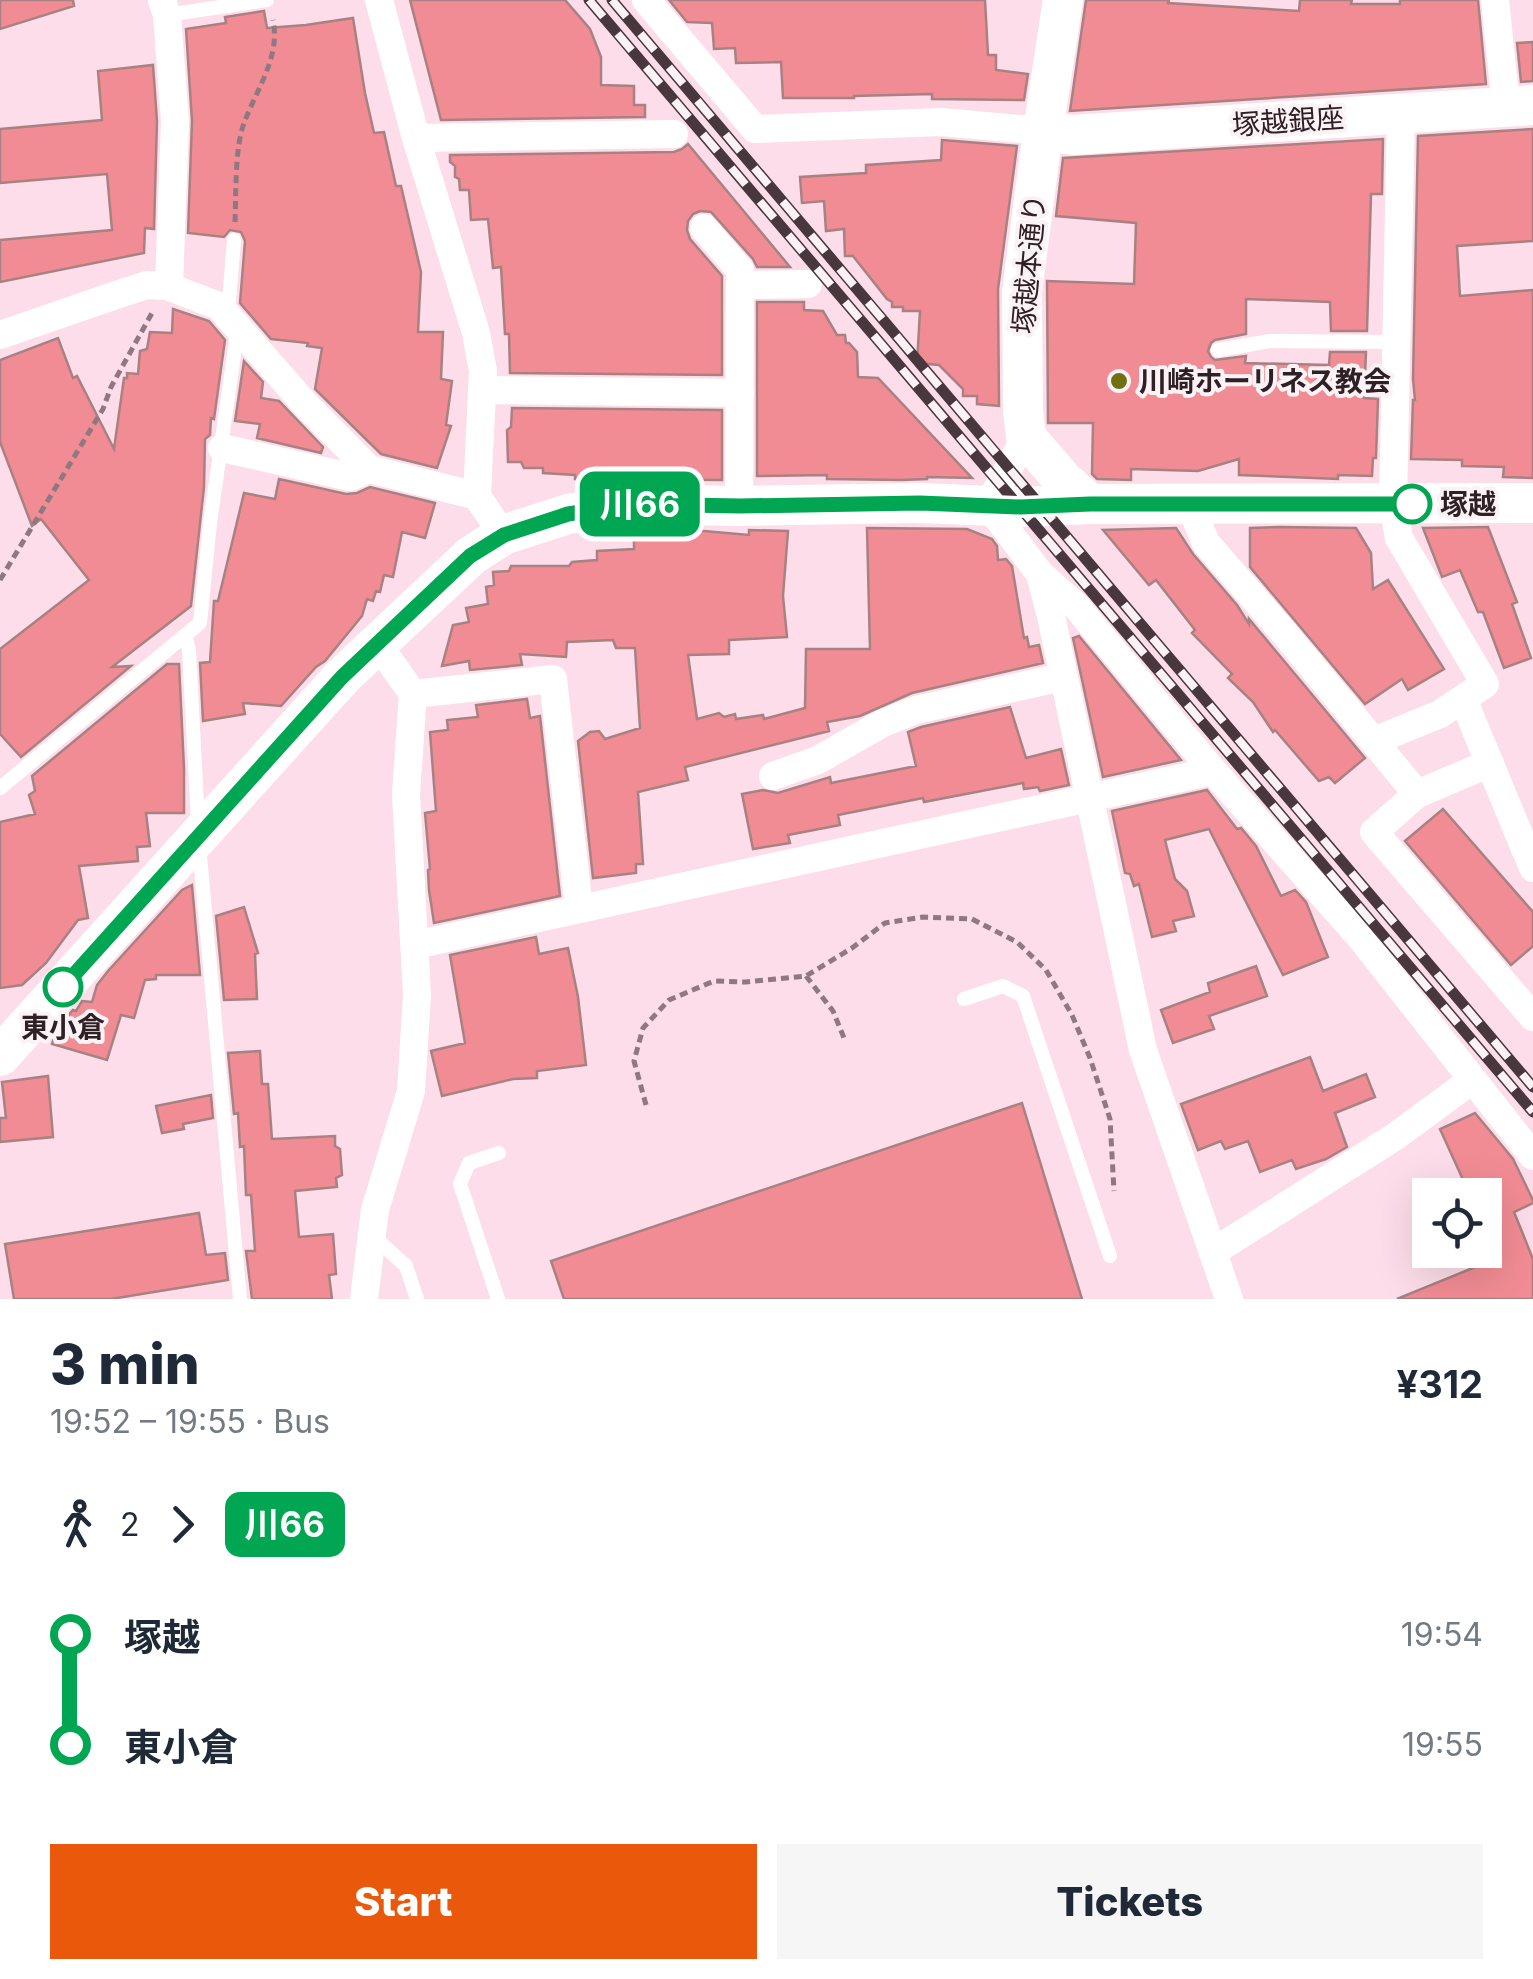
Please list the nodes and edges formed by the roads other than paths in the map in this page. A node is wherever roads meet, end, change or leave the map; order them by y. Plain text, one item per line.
1 (266, 0) edge
2 (379, 0) edge
3 (646, 0) edge
4 (1063, 0) edge
5 (1495, 0) edge
6 (164, 8) edge
7 (1520, 105) edge
8 (1401, 114) junction
9 (1043, 130) junction
10 (674, 134) dead end
11 (416, 138) junction
12 (704, 228) dead end
13 (234, 240) road end
14 (808, 284) dead end
15 (168, 286) junction
16 (740, 286) junction
17 (233, 321) junction
18 (0, 335) edge
19 (1398, 342) junction
20 (1218, 350) dead end
21 (482, 390) junction
22 (740, 393) junction
23 (1026, 438) junction
24 (222, 448) junction
25 (369, 469) junction
26 (477, 496) junction
27 (1533, 503) edge
28 (1090, 504) junction
29 (1190, 504) junction
30 (1392, 504) junction
31 (988, 505) junction
32 (740, 506) junction
33 (504, 535) junction
34 (1040, 574) junction
35 (185, 634) junction
36 (376, 643) junction
37 (1062, 677) junction
38 (413, 694) junction
39 (1463, 698) junction
40 (1374, 741) junction
41 (1490, 763) junction
42 (1212, 771) junction
43 (773, 776) dead end
44 (0, 788) edge
45 (1416, 794) junction
46 (1088, 799) junction
47 (198, 836) junction
48 (1533, 868) edge
49 (580, 909) junction
50 (415, 945) junction
51 (964, 998) dead end
52 (1533, 1017) edge
53 (0, 1056) edge
54 (1472, 1080) junction
55 (500, 1153) dead end
56 (1533, 1156) edge
57 (371, 1234) junction
58 (1213, 1252) junction
59 (1110, 1256) dead end
60 (240, 1299) edge
61 (364, 1299) edge
62 (416, 1299) edge
63 (498, 1299) edge
64 (1229, 1299) edge

1 - 6 lane
2 - 11 street
3 - 9 street
4 - 9 street, 塚越本通り
5 - 7 street
6 - 15 street
7 - 8 street, 塚越銀座
8 - 9 street, 塚越銀座
8 - 19 street
9 - 23 street, 塚越本通り
10 - 11 street
11 - 21 street
12 - 16 street
13 - 17 lane
14 - 16 street
15 - 17 street
15 - 18 street
16 - 22 street
17 - 24 lane
17 - 25 street
19 - 20 lane
19 - 30 street
21 - 22 street
21 - 26 street
22 - 32 street
23 - 28 street
23 - 31 street
24 - 25 street
24 - 35 lane
25 - 26 street
26 - 33 street
27 - 30 street
28 - 29 street
28 - 31 street
29 - 30 street
29 - 40 street
30 - 39 street
31 - 32 street
31 - 34 street
32 - 33 street
33 - 36 street
34 - 37 street
34 - 42 street
35 - 44 lane
35 - 47 lane
36 - 38 street
36 - 47 street
37 - 43 street
37 - 46 street
38 - 49 street
38 - 50 street
39 - 40 street
39 - 41 street
40 - 45 street
41 - 45 street
41 - 48 street
42 - 46 street
42 - 54 street
45 - 52 street
46 - 49 street
46 - 58 street
47 - 53 street
47 - 60 lane
49 - 50 street
50 - 57 street
51 - 59 lane
54 - 56 street
54 - 58 street
55 - 63 lane
57 - 61 street
57 - 62 lane
58 - 64 street

